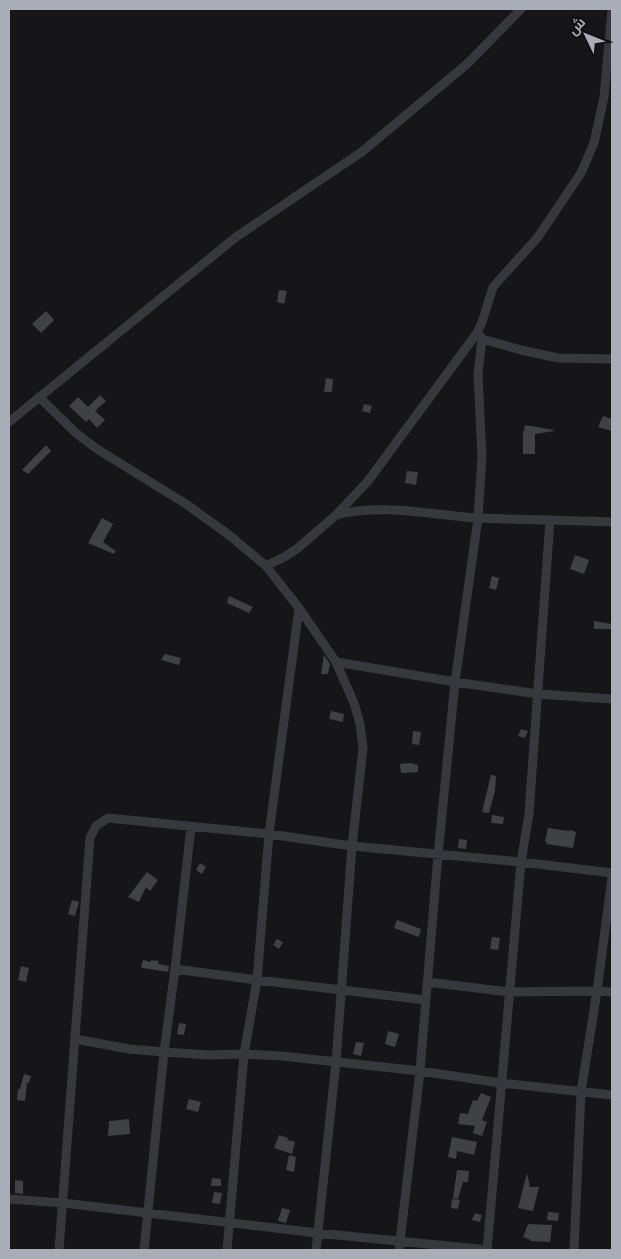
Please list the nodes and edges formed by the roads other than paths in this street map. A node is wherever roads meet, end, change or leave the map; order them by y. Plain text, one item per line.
1 (521, 9) edge
2 (612, 9) edge
3 (611, 38) edge
4 (479, 336) junction
5 (612, 359) edge
6 (39, 397) junction
7 (9, 422) edge
8 (336, 515) junction
9 (478, 518) junction
10 (550, 520) junction
11 (612, 522) edge
12 (266, 566) junction
13 (299, 608) junction
14 (336, 662) junction
15 (456, 682) junction
16 (538, 694) junction
17 (612, 699) edge
18 (191, 827) junction
19 (269, 834) junction
20 (352, 846) junction
21 (438, 855) junction
22 (521, 862) junction
23 (612, 873) edge
24 (612, 877) edge
25 (175, 968) junction
26 (257, 980) junction
27 (427, 982) junction
28 (342, 990) junction
29 (597, 991) junction
30 (509, 992) junction
31 (612, 992) edge
32 (426, 1000) junction
33 (74, 1039) junction
34 (164, 1052) junction
35 (244, 1054) junction
36 (336, 1062) junction
37 (420, 1071) junction
38 (501, 1083) junction
39 (581, 1092) junction
40 (612, 1095) edge
41 (9, 1199) edge
42 (63, 1203) junction
43 (148, 1213) junction
44 (229, 1222) junction
45 (317, 1233) junction
46 (399, 1246) edge
47 (59, 1250) edge
48 (144, 1250) edge
49 (227, 1250) edge
50 (316, 1250) edge
51 (487, 1250) edge
52 (574, 1250) edge

1 - 6 street
2 - 3 street
3 - 4 street
4 - 5 street
4 - 8 street
4 - 9 street
6 - 7 street
6 - 12 street
8 - 9 street
8 - 12 street
9 - 10 street
9 - 15 street
10 - 11 street
10 - 16 street
12 - 13 street
13 - 14 street
13 - 19 street
14 - 15 street
14 - 20 street
15 - 16 street
15 - 21 street
16 - 17 street
16 - 22 street
18 - 19 street
18 - 25 street
18 - 33 street
19 - 20 street
19 - 26 street
20 - 21 street
20 - 28 street
21 - 22 street
21 - 27 street
22 - 23 street
22 - 30 street
24 - 29 street
25 - 26 street
25 - 34 street
26 - 28 street
26 - 35 street
27 - 30 street
27 - 32 street
28 - 32 street
28 - 36 street
29 - 30 street
29 - 31 street
29 - 39 street
30 - 38 street
32 - 37 street
33 - 34 street
33 - 42 street
34 - 35 street
34 - 43 street
35 - 36 street
35 - 44 street
36 - 37 street
36 - 45 street
37 - 38 street
37 - 46 street
38 - 39 street
38 - 51 street
39 - 40 street
39 - 52 street
41 - 42 street
42 - 43 street
42 - 47 street
43 - 44 street
43 - 48 street
44 - 45 street
44 - 49 street
45 - 46 street
45 - 50 street
46 - 51 street

